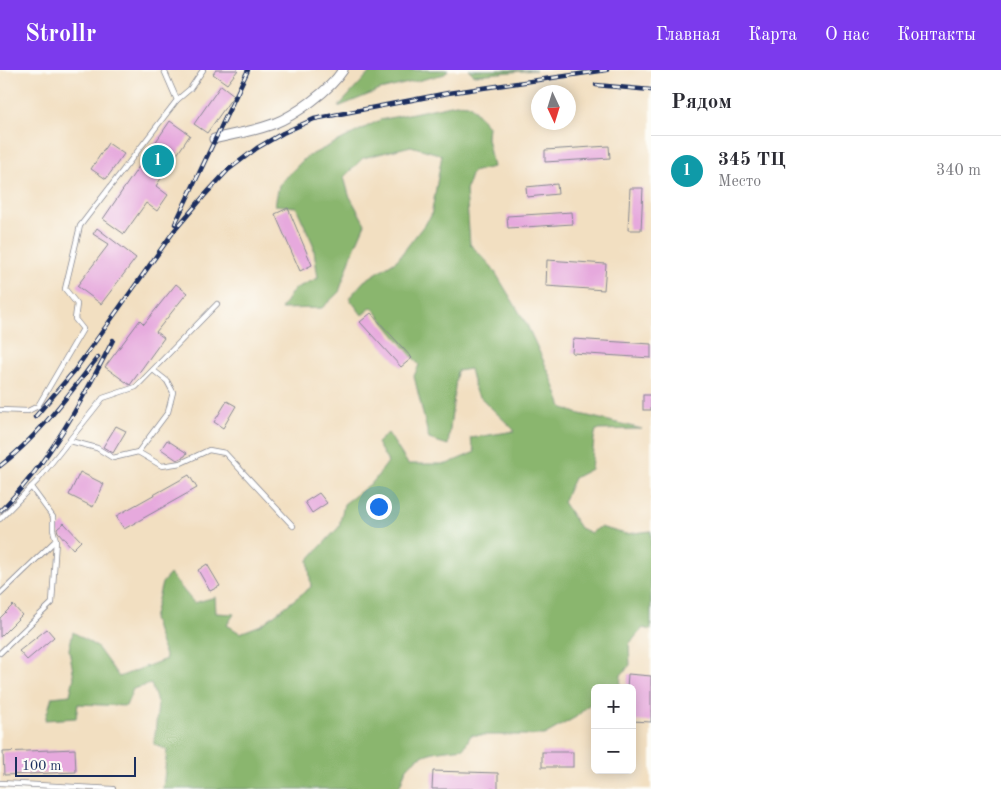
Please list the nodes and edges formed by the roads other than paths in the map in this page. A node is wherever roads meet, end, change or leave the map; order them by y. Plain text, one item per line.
1 (164, 70) edge
2 (202, 70) edge
3 (342, 70) edge
4 (177, 100) junction
5 (214, 139) dead end
6 (217, 304) dead end
7 (153, 370) junction
8 (0, 410) edge
9 (70, 441) junction
10 (138, 452) junction
11 (31, 487) junction
12 (0, 519) edge
13 (293, 526) dead end
14 (56, 540) junction
15 (0, 594) edge
16 (0, 653) edge
17 (0, 783) edge
18 (113, 789) edge

1 - 4 lane
2 - 4 lane
3 - 5 street
4 - 8 lane
6 - 7 lane
7 - 9 lane
7 - 10 lane
9 - 10 lane
9 - 11 lane
10 - 13 lane
11 - 12 lane
11 - 14 lane
14 - 15 lane
14 - 16 lane
17 - 18 lane

